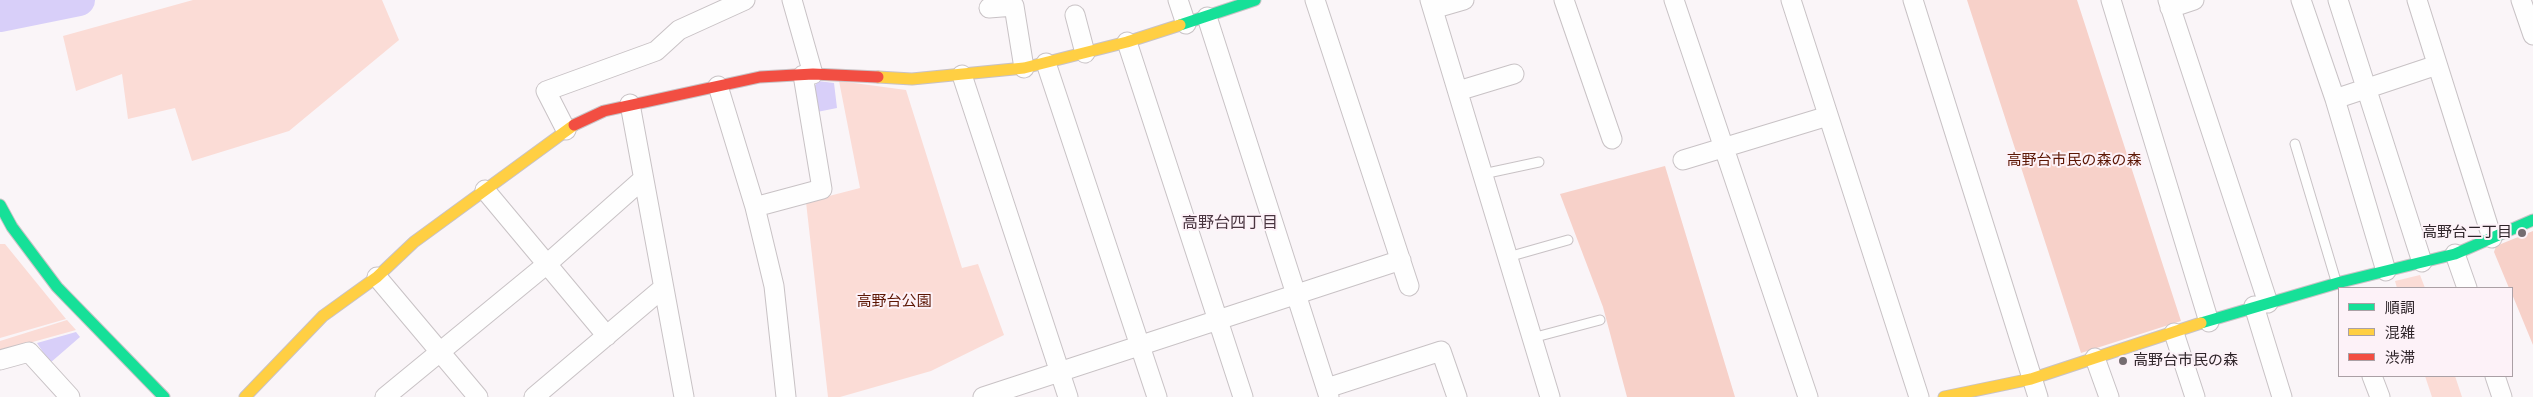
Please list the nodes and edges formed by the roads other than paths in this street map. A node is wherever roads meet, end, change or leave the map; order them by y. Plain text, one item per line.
1 (745, 0) edge
2 (792, 0) edge
3 (1178, 0) edge
4 (1255, 0) edge
5 (1315, 0) edge
6 (1464, 0) edge
7 (1564, 0) edge
8 (1674, 0) edge
9 (1791, 0) edge
10 (1912, 0) edge
11 (2111, 0) edge
12 (2194, 0) edge
13 (2301, 0) edge
14 (2338, 0) edge
15 (2417, 0) edge
16 (2521, 0) edge
17 (2169, 4) edge
18 (1431, 5) edge
19 (989, 8) dead end
20 (1075, 15) dead end
21 (1206, 17) junction
22 (1186, 24) junction
23 (2533, 35) edge
24 (1127, 42) junction
25 (1085, 53) junction
26 (1046, 63) junction
27 (2437, 65) junction
28 (1024, 68) junction
29 (962, 74) junction
30 (1514, 74) dead end
31 (808, 75) junction
32 (718, 86) junction
33 (2366, 87) junction
34 (1458, 91) junction
35 (2334, 99) junction
36 (630, 104) junction
37 (1828, 116) junction
38 (566, 130) junction
39 (1612, 139) dead end
40 (2295, 144) dead end
41 (1724, 149) junction
42 (1683, 160) dead end
43 (1539, 162) dead end
44 (1483, 174) junction
45 (643, 179) junction
46 (485, 190) junction
47 (0, 205) edge
48 (755, 207) junction
49 (2533, 220) edge
50 (2492, 238) junction
51 (1568, 240) dead end
52 (2455, 254) junction
53 (1508, 257) junction
54 (1400, 260) junction
55 (2422, 262) junction
56 (547, 264) junction
57 (2386, 271) junction
58 (377, 277) junction
59 (2340, 284) edge
60 (1409, 286) dead end
61 (2466, 287) edge
62 (663, 288) junction
63 (1295, 295) junction
64 (2261, 305) junction
65 (1218, 320) junction
66 (1600, 320) dead end
67 (2209, 322) junction
68 (2174, 332) junction
69 (607, 336) junction
70 (1532, 338) junction
71 (1140, 346) junction
72 (439, 350) junction
73 (2095, 358) junction
74 (0, 360) edge
75 (1060, 372) junction
76 (2372, 377) edge
77 (2495, 377) edge
78 (2031, 379) junction
79 (1328, 392) edge
80 (683, 396) edge
81 (70, 397) edge
82 (164, 397) edge
83 (245, 397) edge
84 (385, 397) edge
85 (478, 397) edge
86 (534, 397) edge
87 (786, 397) edge
88 (982, 397) edge
89 (1068, 397) edge
90 (1157, 397) edge
91 (1243, 397) edge
92 (1457, 397) edge
93 (1550, 397) edge
94 (1808, 397) edge
95 (1919, 397) edge
96 (1944, 397) edge
97 (2038, 397) edge
98 (2108, 397) edge
99 (2195, 397) edge
100 (2282, 397) edge
101 (2380, 397) edge
102 (2502, 397) edge

1 - 38 street
2 - 31 street
3 - 22 street
4 - 21 street
5 - 54 street
6 - 18 street
7 - 39 street
8 - 41 street
9 - 37 street
10 - 78 street
11 - 67 street
12 - 17 street
13 - 35 street
14 - 33 street
15 - 27 street
16 - 23 street
17 - 64 street
18 - 34 street
19 - 28 street
20 - 25 street
21 - 22 street
21 - 63 street
22 - 24 street
24 - 25 street
24 - 65 street
25 - 26 street
26 - 28 street
26 - 71 street
27 - 33 street
27 - 50 street
28 - 29 street
29 - 31 street
29 - 75 street
30 - 34 street
31 - 32 street
31 - 48 street
32 - 36 street
32 - 48 street
33 - 35 street
33 - 55 street
34 - 44 street
35 - 57 street
36 - 38 street
36 - 45 street
37 - 41 street
37 - 95 street
38 - 46 street
40 - 59 lane
41 - 42 street
41 - 94 street
43 - 44 lane
44 - 53 street
45 - 56 street
45 - 62 street
46 - 56 street
46 - 58 street
47 - 82 street
48 - 87 street
49 - 50 street
50 - 52 street
51 - 53 lane
52 - 55 street
52 - 61 street
53 - 70 street
54 - 60 street
54 - 63 street
55 - 57 street
56 - 69 street
56 - 72 street
57 - 59 street
58 - 72 street
58 - 83 street
59 - 64 street
62 - 69 street
62 - 80 street
63 - 65 street
63 - 79 street
64 - 67 street
64 - 100 street
65 - 71 street
65 - 91 street
66 - 70 lane
67 - 68 street
68 - 73 street
68 - 99 street
69 - 86 street
70 - 93 street
71 - 75 street
71 - 90 street
72 - 84 street
72 - 85 street
73 - 78 street
73 - 98 street
74 - 81 street
75 - 88 street
75 - 89 street
76 - 101 street
77 - 102 street
78 - 96 street
78 - 97 street
79 - 92 street

